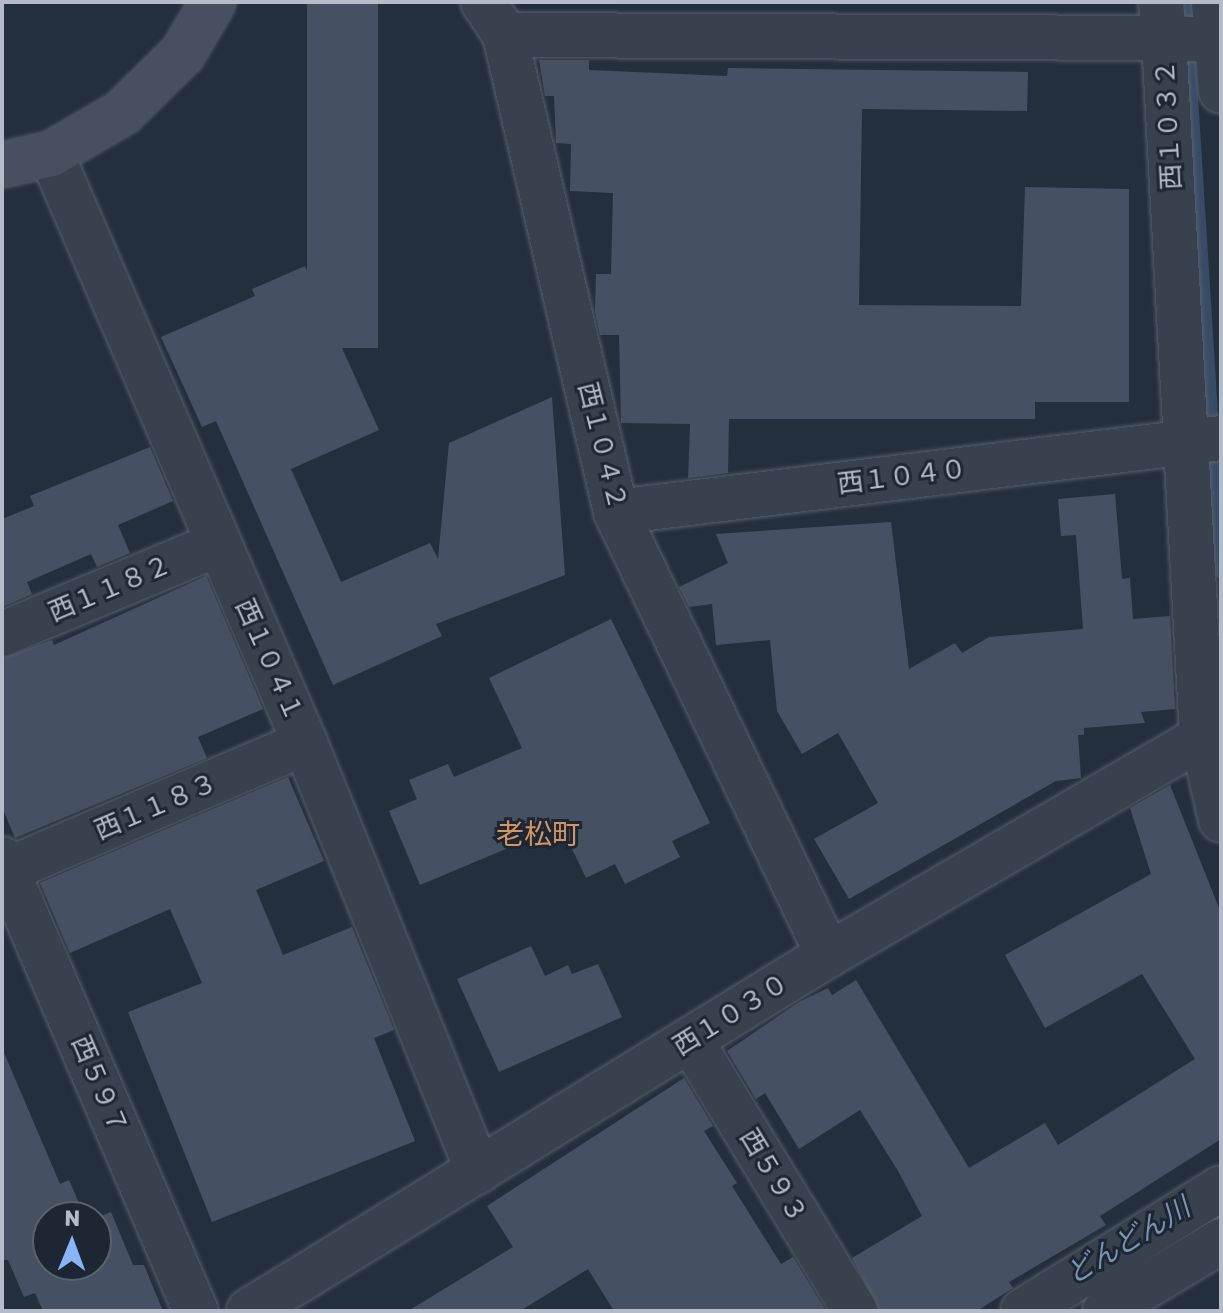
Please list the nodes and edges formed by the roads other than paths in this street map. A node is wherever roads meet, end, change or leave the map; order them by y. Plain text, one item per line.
1 (213, 2) edge
2 (494, 18) edge
3 (1162, 20) edge
4 (1216, 21) edge
5 (1221, 91) edge
6 (51, 154) junction
7 (2, 165) edge
8 (1204, 440) edge
9 (616, 512) junction
10 (218, 544) junction
11 (2, 634) edge
12 (1212, 737) edge
13 (305, 743) junction
14 (1221, 820) edge
15 (4, 865) edge
16 (828, 955) junction
17 (691, 1041) junction
18 (478, 1171) junction
19 (1221, 1188) edge
20 (1221, 1241) edge
21 (196, 1311) edge
22 (249, 1311) edge
23 (855, 1311) edge
24 (1023, 1311) edge
25 (1105, 1311) edge

1 - 6 street
2 - 3 street, 西１０３２
2 - 9 street, 西１０４２
3 - 4 street
3 - 8 street, 西１０３２
4 - 5 street
6 - 7 street
6 - 10 street, 西１０４１
8 - 9 street, 西１０４０
8 - 12 street, 西１０３２
9 - 16 street, 西１０４２
10 - 11 street, 西１１８２
10 - 13 street, 西１０４１
12 - 14 street, 西１０３２
12 - 16 street, 西１０３０
13 - 15 street, 西１１８３
13 - 18 street, 西１０４１
15 - 21 street, 西５９７
16 - 17 street, 西１０３０
17 - 18 street, 西１０３０
17 - 23 street, 西５９３
18 - 22 street, 西１０３０
19 - 24 street
20 - 25 street

